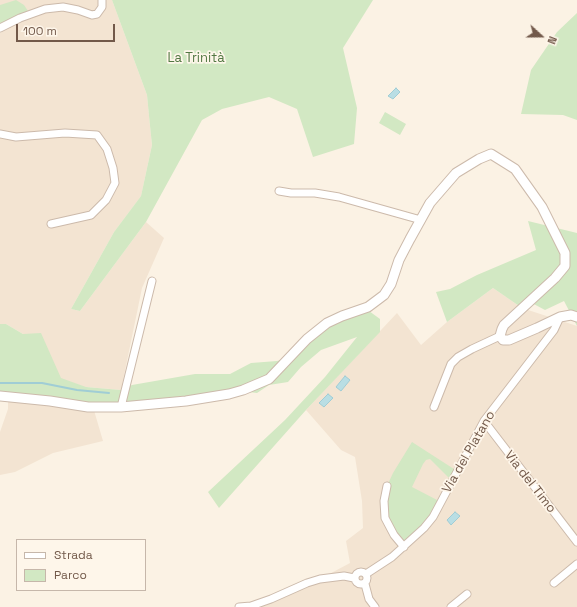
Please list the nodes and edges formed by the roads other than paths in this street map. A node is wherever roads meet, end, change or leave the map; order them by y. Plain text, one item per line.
1 (102, 0) edge
2 (0, 28) edge
3 (0, 134) edge
4 (279, 190) dead end
5 (420, 220) junction
6 (51, 224) dead end
7 (152, 281) dead end
8 (560, 317) junction
9 (577, 317) edge
10 (500, 336) junction
11 (0, 396) edge
12 (121, 407) junction
13 (434, 407) dead end
14 (484, 421) junction
15 (387, 486) dead end
16 (577, 542) edge
17 (404, 547) junction
18 (577, 564) edge
19 (366, 574) junction
20 (354, 578) junction
21 (554, 583) dead end
22 (364, 584) junction
23 (467, 594) dead end
24 (239, 607) edge
25 (375, 607) edge
26 (451, 607) edge

1 - 2 street
3 - 6 street
4 - 5 street
5 - 10 street
5 - 12 street
7 - 12 street
8 - 9 street
8 - 10 street
8 - 14 street, Via del Platano
10 - 13 street
11 - 12 street
14 - 16 street, Via del Timo
14 - 17 street, Via del Platano
15 - 17 street
17 - 19 street, Via del Platano
18 - 21 street
19 - 20 street
19 - 22 street
20 - 22 street
20 - 24 street
22 - 25 street
23 - 26 street

